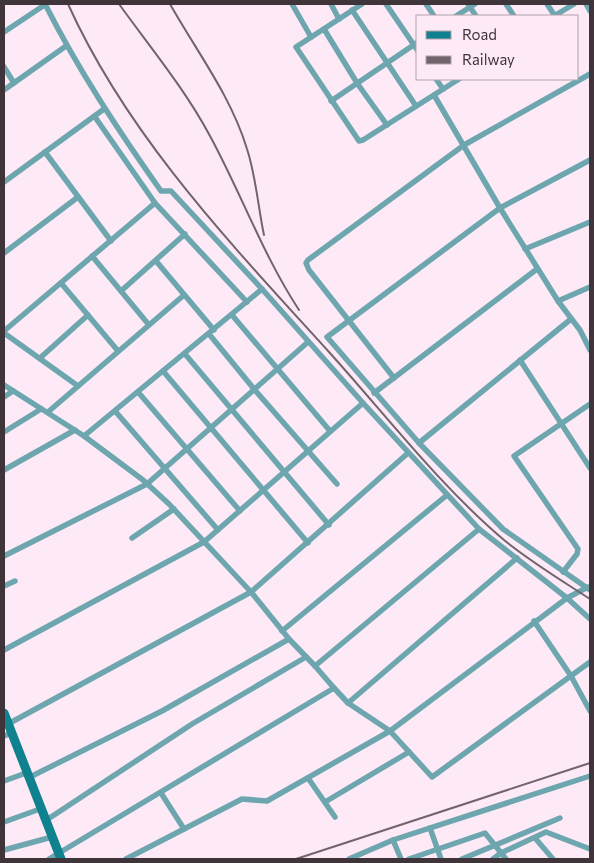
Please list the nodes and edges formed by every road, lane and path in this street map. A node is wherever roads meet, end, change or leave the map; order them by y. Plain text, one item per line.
1 (46, 4) edge
2 (292, 4) edge
3 (331, 4) edge
4 (362, 4) edge
5 (386, 4) edge
6 (426, 4) edge
7 (506, 4) edge
8 (547, 4) edge
9 (574, 4) edge
10 (586, 4) edge
11 (471, 5) edge
12 (352, 10) junction
13 (590, 11) edge
14 (433, 15) edge
15 (457, 15) edge
16 (513, 15) edge
17 (554, 15) edge
18 (557, 15) edge
19 (339, 19) junction
20 (324, 29) junction
21 (4, 32) edge
22 (311, 37) junction
23 (416, 44) edge
24 (66, 46) junction
25 (387, 63) junction
26 (4, 67) edge
27 (590, 74) edge
28 (437, 80) edge
29 (457, 80) edge
30 (14, 82) junction
31 (357, 84) junction
32 (443, 89) junction
33 (4, 90) edge
34 (434, 94) junction
35 (331, 101) junction
36 (416, 106) junction
37 (104, 109) junction
38 (95, 117) junction
39 (387, 125) junction
40 (464, 145) junction
41 (45, 152) junction
42 (590, 160) edge
43 (4, 182) edge
44 (78, 197) junction
45 (155, 203) junction
46 (500, 208) junction
47 (590, 222) edge
48 (186, 234) junction
49 (111, 241) junction
50 (525, 249) junction
51 (4, 253) edge
52 (92, 256) junction
53 (156, 260) junction
54 (537, 269) junction
55 (61, 283) junction
56 (590, 287) edge
57 (262, 289) junction
58 (121, 291) junction
59 (184, 294) junction
60 (558, 301) junction
61 (247, 302) junction
62 (88, 315) junction
63 (232, 316) junction
64 (571, 319) junction
65 (349, 320) junction
66 (149, 325) junction
67 (4, 332) edge
68 (212, 332) junction
69 (308, 342) junction
70 (590, 350) edge
71 (118, 352) junction
72 (185, 354) junction
73 (40, 358) junction
74 (520, 360) junction
75 (276, 370) junction
76 (163, 371) junction
77 (394, 378) junction
78 (4, 385) edge
79 (78, 386) junction
80 (254, 389) junction
81 (13, 391) junction
82 (138, 392) junction
83 (374, 393) junction
84 (4, 397) edge
85 (363, 403) junction
86 (590, 404) edge
87 (42, 409) junction
88 (231, 409) junction
89 (115, 411) junction
90 (48, 412) junction
91 (561, 424) junction
92 (210, 428) junction
93 (75, 430) junction
94 (330, 431) junction
95 (4, 432) edge
96 (84, 436) junction
97 (419, 443) junction
98 (187, 448) junction
99 (308, 451) junction
100 (408, 453) junction
101 (165, 468) junction
102 (590, 468) edge
103 (4, 470) edge
104 (285, 471) junction
105 (147, 484) junction
106 (337, 484) dead end
107 (262, 491) junction
108 (447, 495) junction
109 (174, 509) junction
110 (240, 511) junction
111 (329, 525) junction
112 (479, 529) junction
113 (218, 530) junction
114 (132, 538) dead end
115 (204, 542) junction
116 (308, 543) junction
117 (4, 556) edge
118 (517, 558) junction
119 (563, 572) junction
120 (15, 581) dead end
121 (4, 586) edge
122 (589, 588) edge
123 (251, 592) junction
124 (567, 598) junction
125 (590, 619) edge
126 (534, 622) junction
127 (282, 631) junction
128 (289, 639) junction
129 (4, 650) edge
130 (306, 657) junction
131 (590, 662) edge
132 (315, 666) junction
133 (571, 676) junction
134 (334, 688) junction
135 (348, 703) junction
136 (590, 711) edge
137 (4, 714) edge
138 (8, 724) junction
139 (390, 731) junction
140 (7, 735) edge
141 (409, 752) junction
142 (27, 775) junction
143 (590, 776) edge
144 (308, 778) junction
145 (4, 781) edge
146 (161, 793) junction
147 (325, 802) junction
148 (40, 809) junction
149 (335, 817) dead end
150 (560, 818) dead end
151 (46, 821) junction
152 (4, 822) edge
153 (430, 828) junction
154 (184, 829) junction
155 (52, 837) junction
156 (535, 838) junction
157 (393, 840) junction
158 (495, 845) junction
159 (438, 849) junction
160 (590, 849) edge
161 (4, 850) edge
162 (501, 853) junction
163 (60, 857) edge
164 (49, 859) edge
165 (126, 859) edge
166 (349, 859) edge
167 (401, 859) edge
168 (408, 859) edge
169 (441, 859) edge
170 (462, 859) edge
171 (493, 859) edge
172 (506, 859) edge
173 (553, 859) edge

1 - 21 street
1 - 24 street
2 - 22 street
3 - 19 street
4 - 12 street
5 - 23 street
6 - 14 street
7 - 16 street
8 - 17 street
9 - 18 street
10 - 13 street
11 - 15 street
12 - 19 street
12 - 25 street
19 - 20 street
20 - 22 street
20 - 31 street
22 - 35 street
23 - 25 street
24 - 30 street
24 - 37 street
25 - 31 street
25 - 36 street
26 - 30 street
27 - 40 street
28 - 32 street
29 - 32 street
30 - 33 street
31 - 35 street
31 - 39 street
32 - 34 street
34 - 36 street
34 - 40 street
35 - 39 street
36 - 39 street
37 - 38 street
37 - 57 street
38 - 41 street
38 - 45 street
40 - 46 street
40 - 65 street
41 - 43 street
41 - 44 street
42 - 46 street
44 - 49 street
44 - 51 street
45 - 48 street
45 - 49 street
46 - 50 street
46 - 65 street
47 - 50 street
48 - 53 street
48 - 61 street
49 - 52 street
50 - 54 street
52 - 55 street
52 - 58 street
53 - 58 street
53 - 59 street
54 - 60 street
54 - 77 street
55 - 62 street
55 - 67 street
56 - 60 street
57 - 61 street
57 - 69 street
58 - 66 street
59 - 66 street
59 - 68 street
60 - 64 street
61 - 63 street
62 - 71 street
62 - 73 street
63 - 68 street
63 - 75 street
64 - 70 street
64 - 74 street
65 - 77 street
65 - 83 street
66 - 71 street
67 - 73 street
68 - 72 street
68 - 80 street
69 - 75 street
69 - 85 street
71 - 79 street
72 - 76 street
72 - 88 street
73 - 79 street
74 - 91 street
74 - 97 street
75 - 80 street
75 - 94 street
76 - 82 street
76 - 92 street
77 - 83 street
78 - 81 street
79 - 90 street
80 - 88 street
80 - 99 street
81 - 84 street
81 - 87 street
82 - 89 street
82 - 98 street
83 - 97 street
85 - 94 street
85 - 100 street
86 - 91 street
87 - 90 street
87 - 95 street
88 - 92 street
88 - 104 street
89 - 96 street
89 - 101 street
90 - 93 street
91 - 102 street
91 - 119 street
92 - 98 street
92 - 107 street
93 - 96 street
93 - 103 street
94 - 99 street
96 - 105 street
97 - 119 street
98 - 101 street
98 - 110 street
99 - 104 street
99 - 106 street
100 - 108 street
100 - 111 street
101 - 105 street
101 - 113 street
104 - 107 street
104 - 111 street
105 - 109 street
105 - 117 street
107 - 110 street
107 - 116 street
108 - 112 street
108 - 127 street
109 - 114 street
109 - 115 street
110 - 113 street
111 - 116 street
112 - 118 street
112 - 132 street
113 - 115 street
115 - 123 street
115 - 129 street
116 - 123 street
118 - 124 street
118 - 135 street
119 - 122 street
120 - 121 street
122 - 124 street
123 - 127 street
123 - 138 street
124 - 125 street
124 - 126 street
126 - 133 street
126 - 139 street
127 - 128 street
128 - 130 street
128 - 142 street
130 - 132 street
130 - 151 street
131 - 133 street
132 - 134 street
133 - 136 street
133 - 141 street
134 - 135 street
134 - 146 street
135 - 139 street
137 - 138 main road
138 - 140 main road
139 - 141 street
139 - 144 street
140 - 142 main road
141 - 147 street
142 - 145 street
142 - 148 main road
143 - 153 street
144 - 147 street
144 - 154 street
146 - 154 street
146 - 163 street
147 - 149 street
148 - 151 main road
148 - 152 street
150 - 158 street
151 - 155 main road
153 - 157 street
153 - 159 street
154 - 165 street
155 - 161 street
155 - 163 main road
156 - 160 street
156 - 162 street
156 - 173 street
157 - 166 street
157 - 167 street
158 - 159 street
158 - 162 street
158 - 170 street
159 - 168 street
159 - 169 street
162 - 171 street
162 - 172 street
163 - 164 street

